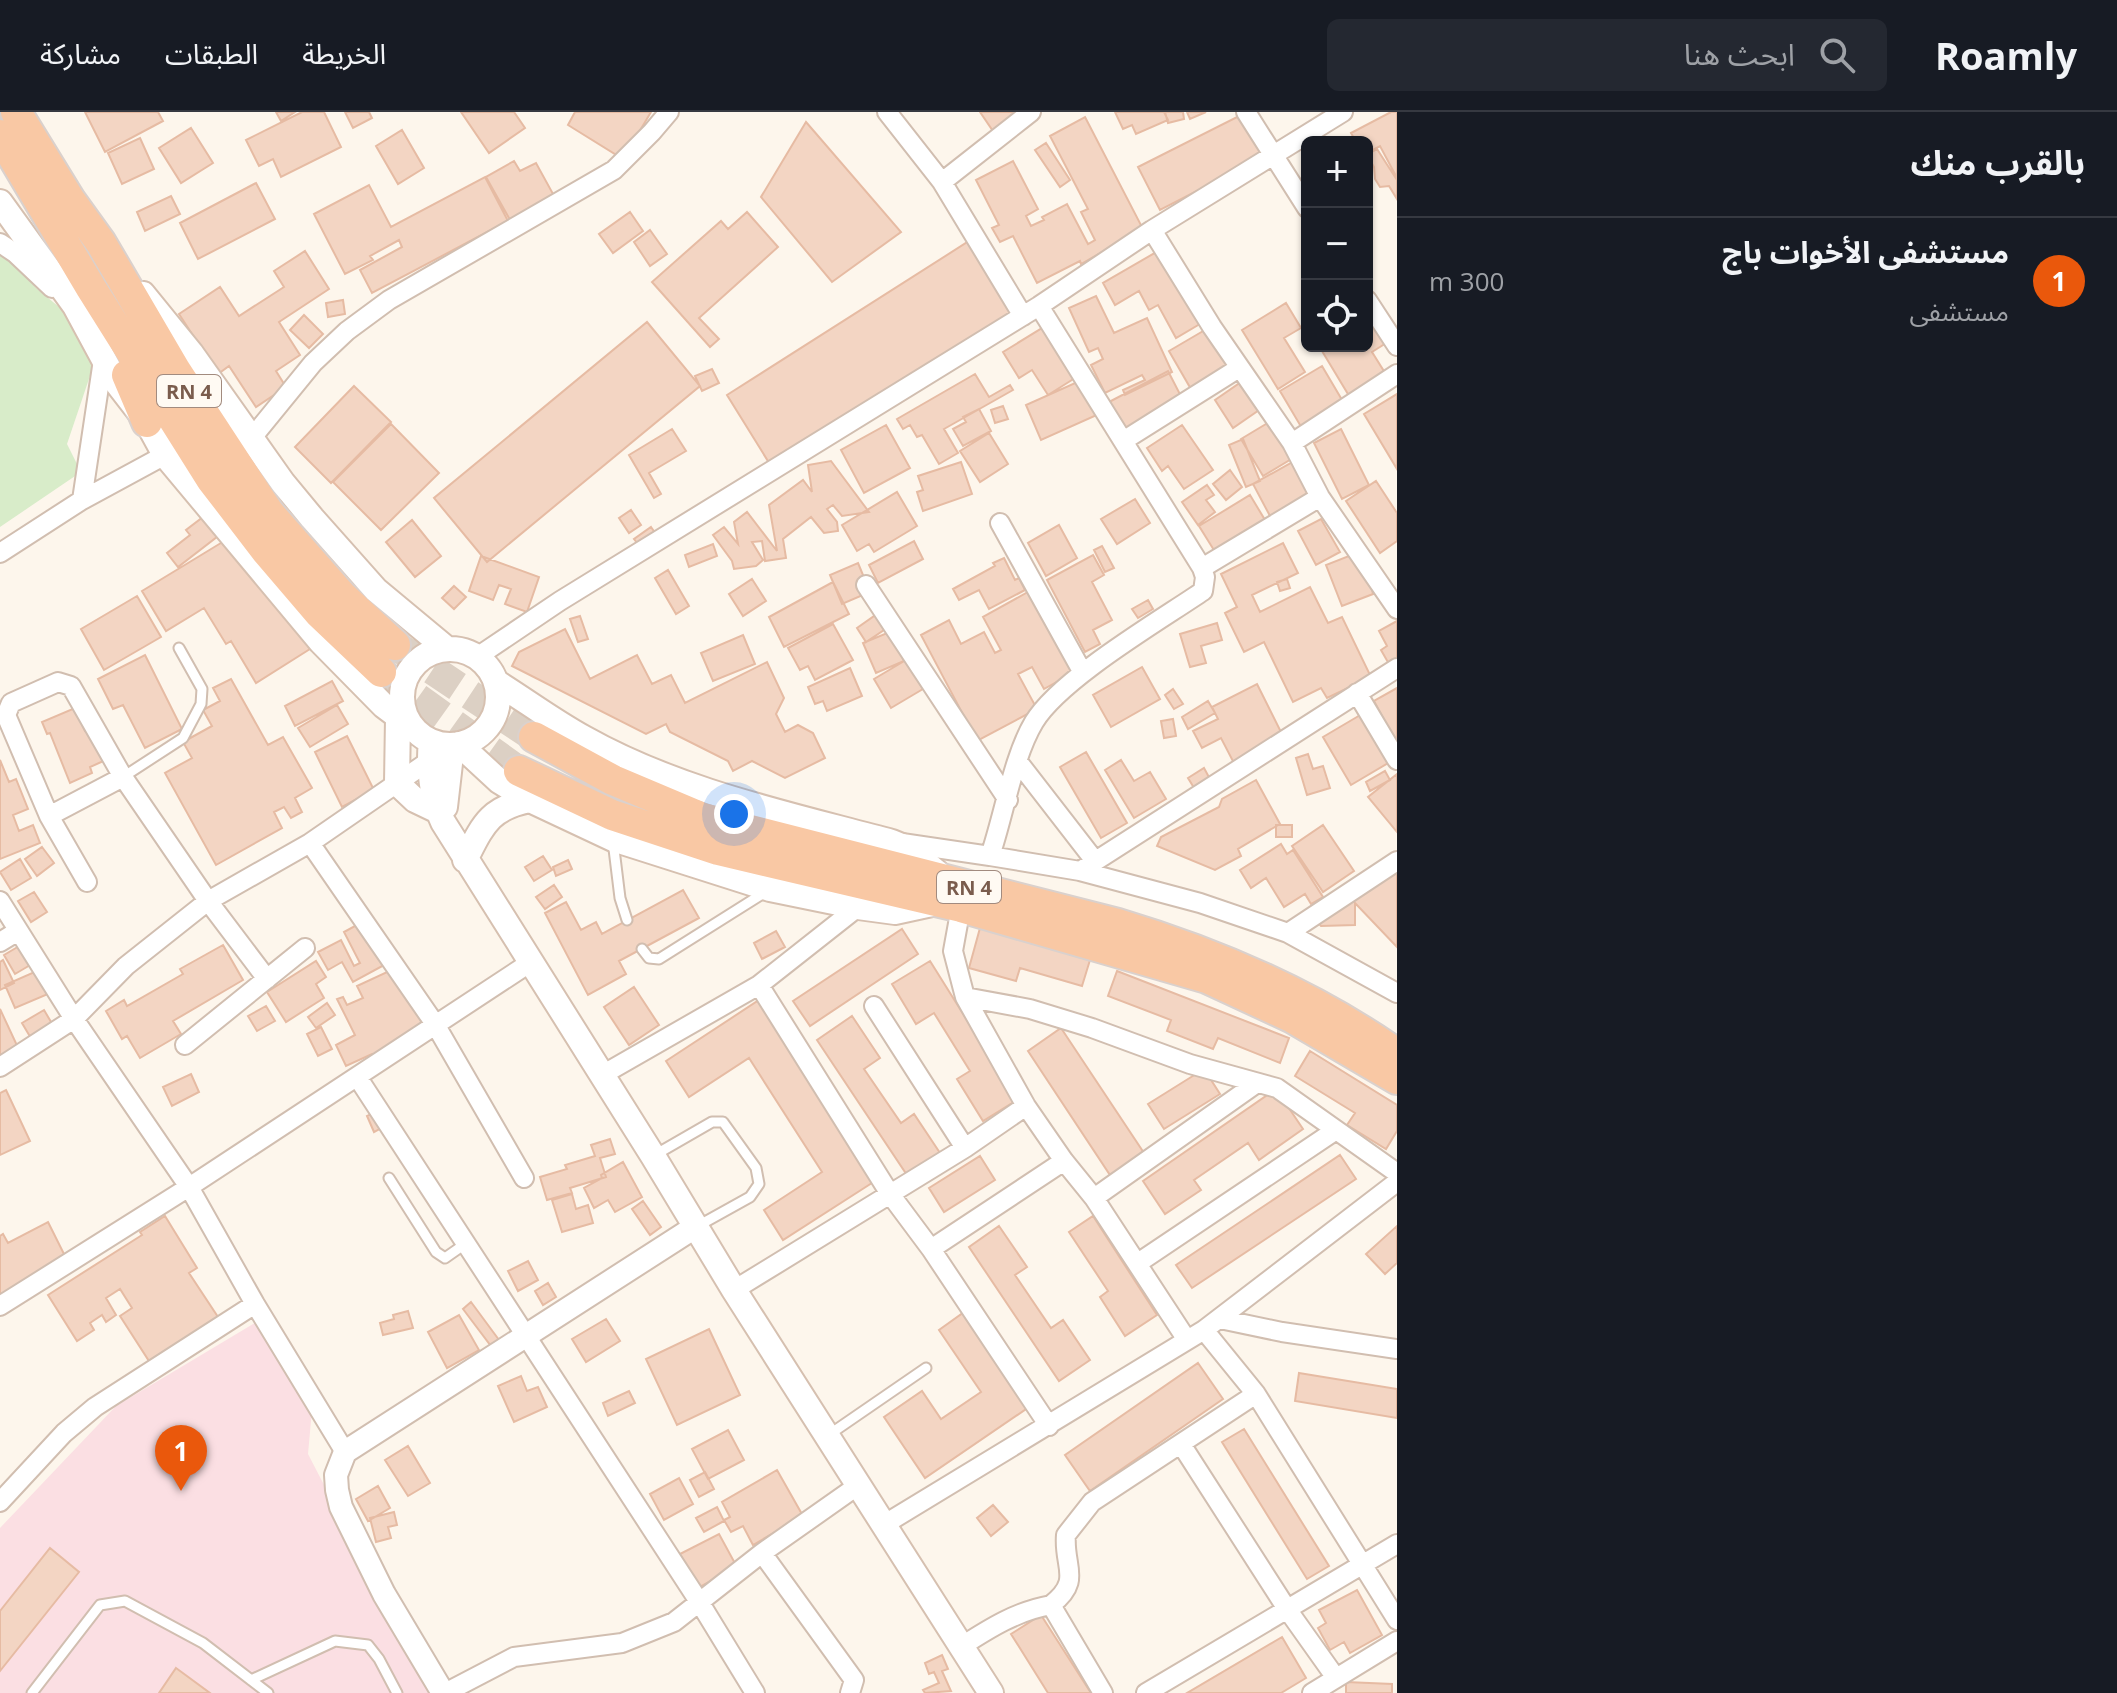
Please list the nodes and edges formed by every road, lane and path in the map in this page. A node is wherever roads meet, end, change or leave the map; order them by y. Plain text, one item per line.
1 (16, 112) edge
2 (28, 112) edge
3 (669, 112) edge
4 (887, 112) edge
5 (1031, 112) edge
6 (1246, 112) edge
7 (1343, 112) edge
8 (0, 135) edge
9 (19, 153) edge
10 (1273, 156) junction
11 (942, 182) junction
12 (1301, 199) edge
13 (0, 202) edge
14 (1152, 230) junction
15 (0, 243) edge
16 (101, 243) junction
17 (83, 297) junction
18 (1373, 309) edge
19 (1031, 311) junction
20 (1397, 346) edge
21 (103, 360) junction
22 (1239, 368) junction
23 (1397, 374) edge
24 (147, 422) junction
25 (251, 439) junction
26 (1123, 441) junction
27 (1292, 443) junction
28 (165, 455) junction
29 (1320, 497) junction
30 (82, 500) junction
31 (1000, 523) dead end
32 (0, 553) edge
33 (1202, 568) junction
34 (866, 585) dead end
35 (1397, 609) edge
36 (395, 645) tunnel mouth
37 (179, 648) dead end
38 (447, 649) junction
39 (477, 657) junction
40 (1397, 668) edge
41 (381, 672) tunnel mouth
42 (1083, 673) junction
43 (496, 682) junction
44 (1357, 693) junction
45 (534, 737) tunnel mouth
46 (430, 740) junction
47 (1397, 760) edge
48 (1019, 763) junction
49 (519, 771) tunnel mouth
50 (123, 777) junction
51 (397, 783) junction
52 (530, 800) junction
53 (1008, 800) junction
54 (49, 816) junction
55 (440, 816) junction
56 (613, 839) junction
57 (892, 842) junction
58 (310, 843) junction
59 (990, 856) junction
60 (465, 860) junction
61 (1397, 861) edge
62 (1087, 866) junction
63 (87, 882) dead end
64 (770, 889) junction
65 (950, 897) junction
66 (0, 901) edge
67 (208, 901) junction
68 (858, 907) junction
69 (627, 920) dead end
70 (18, 931) junction
71 (1288, 933) junction
72 (0, 942) edge
73 (305, 948) dead end
74 (642, 949) dead end
75 (531, 962) junction
76 (267, 979) junction
77 (759, 985) junction
78 (1397, 993) edge
79 (965, 997) junction
80 (874, 1006) dead end
81 (74, 1019) junction
82 (435, 1024) junction
83 (185, 1045) dead end
84 (1397, 1054) edge
85 (0, 1067) edge
86 (602, 1075) junction
87 (358, 1078) junction
88 (1397, 1079) edge
89 (1257, 1083) junction
90 (1026, 1106) junction
91 (1336, 1130) junction
92 (965, 1148) junction
93 (653, 1156) junction
94 (1064, 1161) junction
95 (1397, 1173) edge
96 (389, 1178) dead end
97 (524, 1178) dead end
98 (1397, 1182) edge
99 (189, 1187) junction
100 (890, 1194) junction
101 (1094, 1198) junction
102 (695, 1227) junction
103 (465, 1244) junction
104 (931, 1249) junction
105 (1138, 1263) junction
106 (734, 1290) junction
107 (255, 1304) junction
108 (0, 1306) edge
109 (1212, 1324) junction
110 (526, 1338) junction
111 (1187, 1340) junction
112 (1397, 1349) edge
113 (926, 1368) dead end
114 (1256, 1394) junction
115 (1049, 1426) junction
116 (828, 1435) junction
117 (1181, 1444) junction
118 (345, 1452) junction
119 (860, 1484) junction
120 (0, 1502) edge
121 (885, 1524) junction
122 (1397, 1544) edge
123 (762, 1553) junction
124 (1362, 1565) junction
125 (700, 1603) junction
126 (1051, 1605) junction
127 (1287, 1609) junction
128 (1397, 1620) edge
129 (1397, 1641) edge
130 (962, 1646) junction
131 (1336, 1678) junction
132 (251, 1680) junction
133 (32, 1693) edge
134 (268, 1693) edge
135 (397, 1693) edge
136 (444, 1693) edge
137 (755, 1693) edge
138 (850, 1693) edge
139 (991, 1693) edge
140 (1103, 1693) edge
141 (1146, 1693) edge
142 (1312, 1693) edge

1 - 9 highway, RN 4
2 - 9 main road
3 - 25 street
4 - 11 street
5 - 11 street
6 - 10 street
7 - 10 street
8 - 9 highway, RN 4
9 - 16 highway, RN 4
9 - 17 highway, RN 4
10 - 12 street
10 - 14 street
11 - 19 street
13 - 17 main road
14 - 19 street
14 - 22 street
15 - 17 street
16 - 25 main road
16 - 36 highway, RN 4
17 - 21 main road
17 - 24 highway
17 - 41 highway, RN 4
18 - 20 street
19 - 26 street
19 - 39 street
21 - 24 main road
21 - 30 street
22 - 26 street
22 - 27 street
23 - 27 street
24 - 28 main road
25 - 38 main road
26 - 33 street
27 - 29 street
28 - 30 street
28 - 46 main road
29 - 33 street
29 - 35 street
30 - 32 street
31 - 42 street
33 - 42 street
34 - 53 street
37 - 50 lane
38 - 39 main road
38 - 46 main road
39 - 43 main road
40 - 44 street
42 - 48 street
43 - 46 main road
43 - 57 main road
44 - 47 street
44 - 62 street
45 - 65 highway, RN 4
46 - 51 main road
46 - 51 street
46 - 52 main road
46 - 55 main road
48 - 53 street
48 - 62 street
49 - 65 highway, RN 4
50 - 54 street
50 - 54 street
50 - 67 street
51 - 55 main road
51 - 58 street
52 - 56 main road
52 - 60 main road
53 - 59 street
54 - 63 street
55 - 60 main road
56 - 64 main road
56 - 69 lane
57 - 59 street
57 - 65 main road
58 - 67 street
58 - 82 street
59 - 62 street
60 - 75 main road
61 - 71 street
62 - 71 street
64 - 68 main road
64 - 74 lane
65 - 68 main road
65 - 79 street
65 - 84 highway, RN 4
65 - 88 highway, RN 4
66 - 70 street
67 - 76 street
67 - 81 street
68 - 77 street
70 - 72 street
70 - 81 street
71 - 78 street
73 - 76 street
75 - 82 street
75 - 86 main road
76 - 83 street
77 - 86 street
77 - 100 street
79 - 89 street
79 - 90 street
80 - 92 street
81 - 85 street
81 - 99 street
82 - 87 street
82 - 97 street
86 - 93 main road
87 - 99 street
87 - 103 street
89 - 91 street
89 - 101 street
90 - 92 street
90 - 94 street
91 - 95 street
91 - 105 street
92 - 100 street
93 - 102 main road
93 - 102 lane
94 - 101 street
94 - 104 street
96 - 103 lane
98 - 109 street
99 - 107 street
99 - 108 street
100 - 104 street
100 - 106 street
101 - 105 street
102 - 106 main road
102 - 110 street
103 - 110 street
104 - 115 street
105 - 111 street
106 - 116 main road
107 - 118 street
107 - 120 street
109 - 111 street
109 - 112 street
109 - 114 street
110 - 118 street
110 - 125 street
111 - 115 street
113 - 116 lane
114 - 117 street
114 - 124 street
115 - 121 street
116 - 119 main road
117 - 126 street
117 - 127 street
118 - 136 street
119 - 121 main road
119 - 123 street
121 - 130 main road
122 - 124 street
123 - 125 street
123 - 138 street
124 - 127 street
124 - 128 street
125 - 136 street
125 - 137 street
126 - 130 street
126 - 140 street
127 - 131 street
127 - 141 street
129 - 131 street
130 - 139 main road
131 - 142 street
132 - 133 lane
132 - 134 lane
132 - 135 lane

